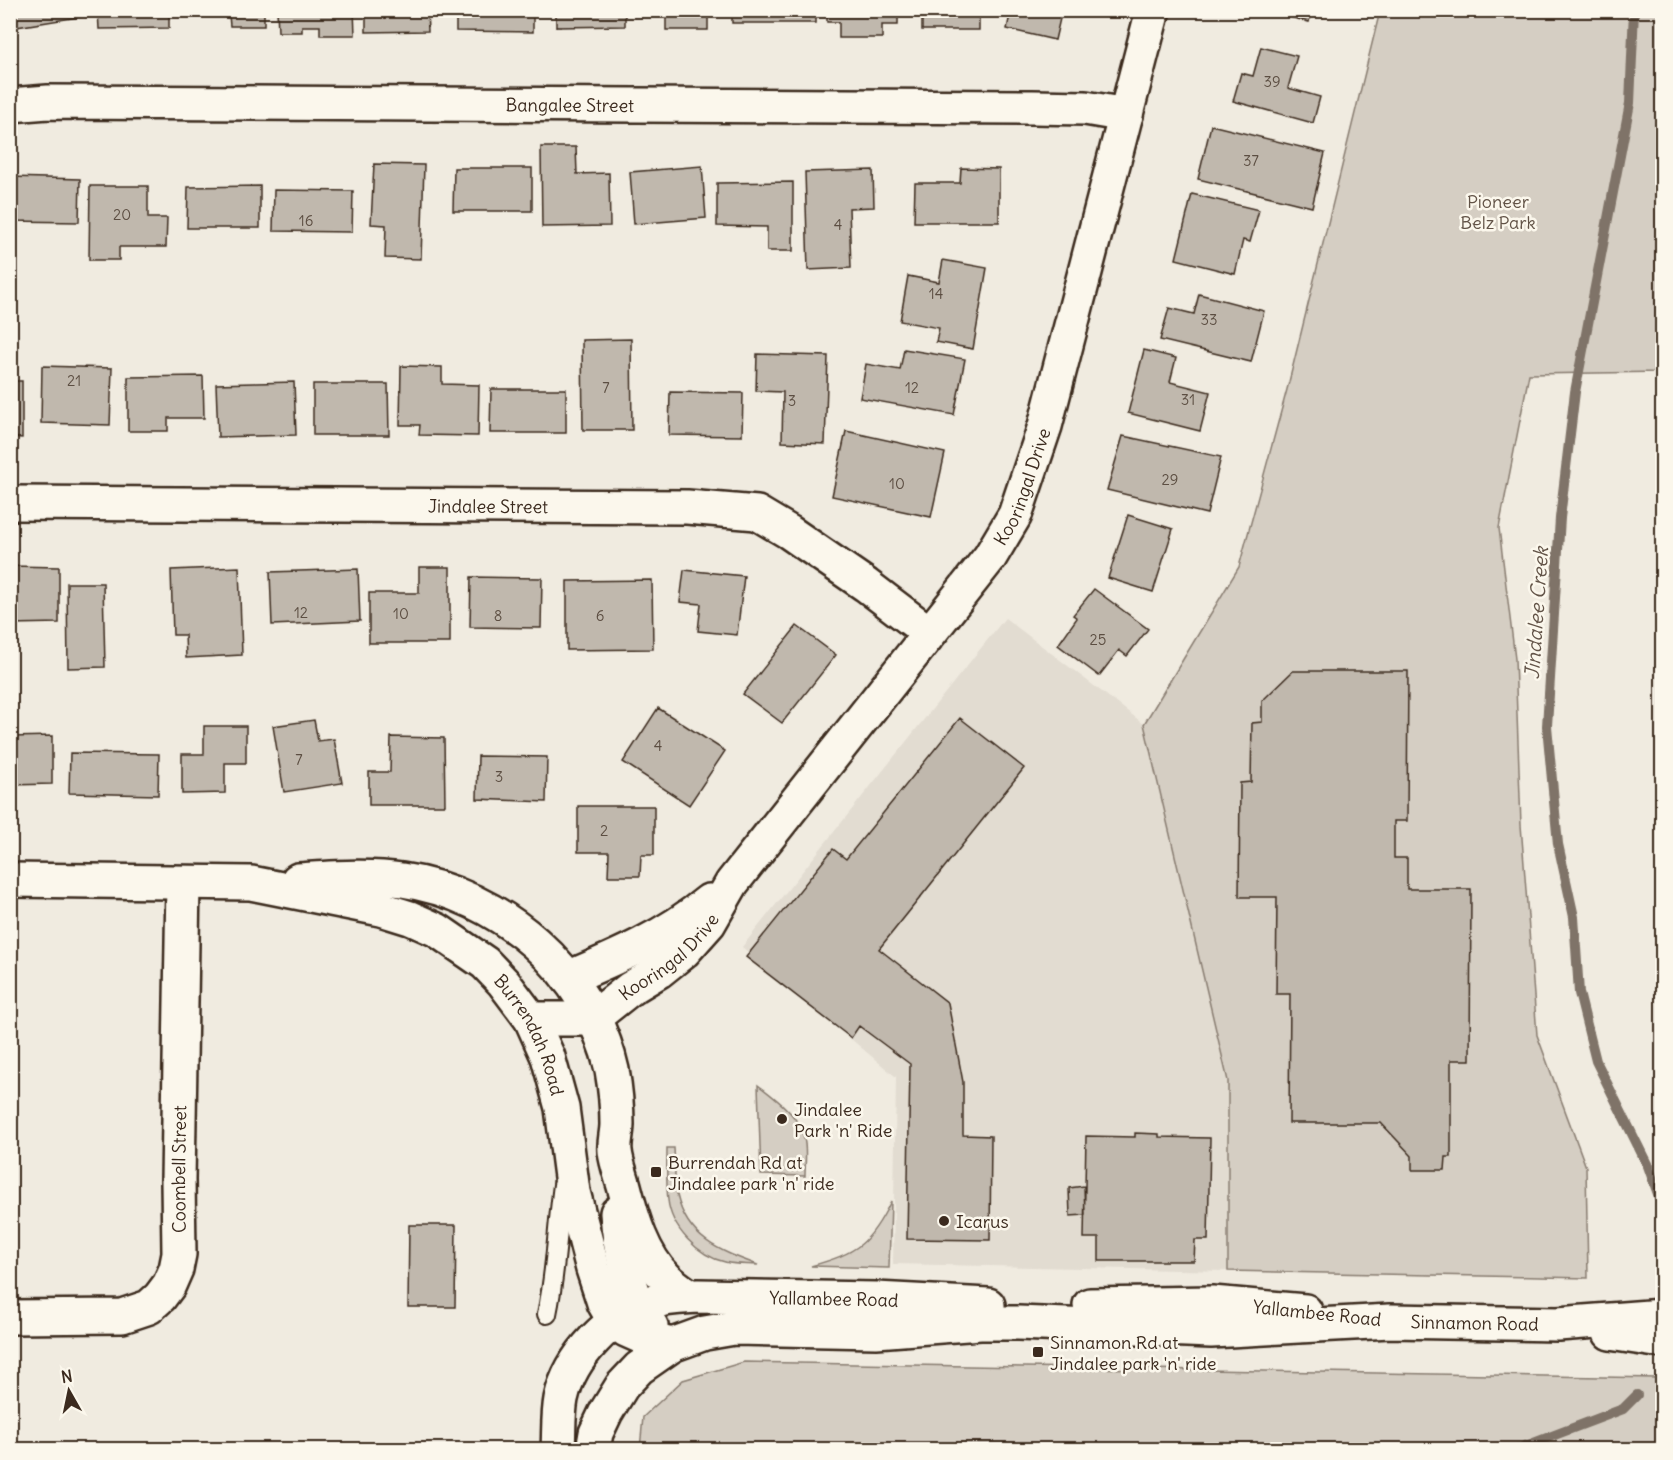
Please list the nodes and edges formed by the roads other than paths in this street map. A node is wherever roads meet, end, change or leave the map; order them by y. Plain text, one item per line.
1 (1153, 10) edge
2 (10, 105) edge
3 (1126, 115) junction
4 (10, 502) edge
5 (928, 633) junction
6 (10, 880) edge
7 (183, 883) junction
8 (251, 883) junction
9 (676, 941) junction
10 (568, 978) junction
11 (531, 1019) junction
12 (592, 1019) junction
13 (615, 1152) junction
14 (567, 1159) junction
15 (689, 1296) junction
16 (547, 1314) dead end
17 (627, 1315) junction
18 (1019, 1315) junction
19 (1662, 1316) edge
20 (10, 1317) edge
21 (1390, 1321) joint
22 (1558, 1324) junction
23 (1662, 1341) edge
24 (672, 1345) junction
25 (558, 1449) edge
26 (593, 1449) edge

1 - 3 street, Kooringal Drive
2 - 3 street, Bangalee Street
3 - 5 street, Kooringal Drive
4 - 5 street, Jindalee Street
5 - 9 street, Kooringal Drive
6 - 7 street, Burrendah Road
7 - 8 street, Burrendah Road
7 - 20 street, Coombell Street
8 - 10 street
8 - 11 street, Burrendah Road
9 - 10 street, Kooringal Drive
9 - 12 street, Kooringal Drive
10 - 11 street
10 - 12 street
11 - 12 street
11 - 14 street, Burrendah Road
12 - 13 street
13 - 15 street
13 - 17 street
14 - 16 lane
14 - 17 street, Burrendah Road
15 - 17 street, Yallambee Road
15 - 18 street, Yallambee Road
17 - 24 street
17 - 25 street, Yallambee Road
18 - 21 street, Yallambee Road
18 - 24 street, Yallambee Road
19 - 22 street, Sinnamon Road
21 - 22 street, Sinnamon Road
22 - 23 street, Sinnamon Road
24 - 26 street, Yallambee Road

